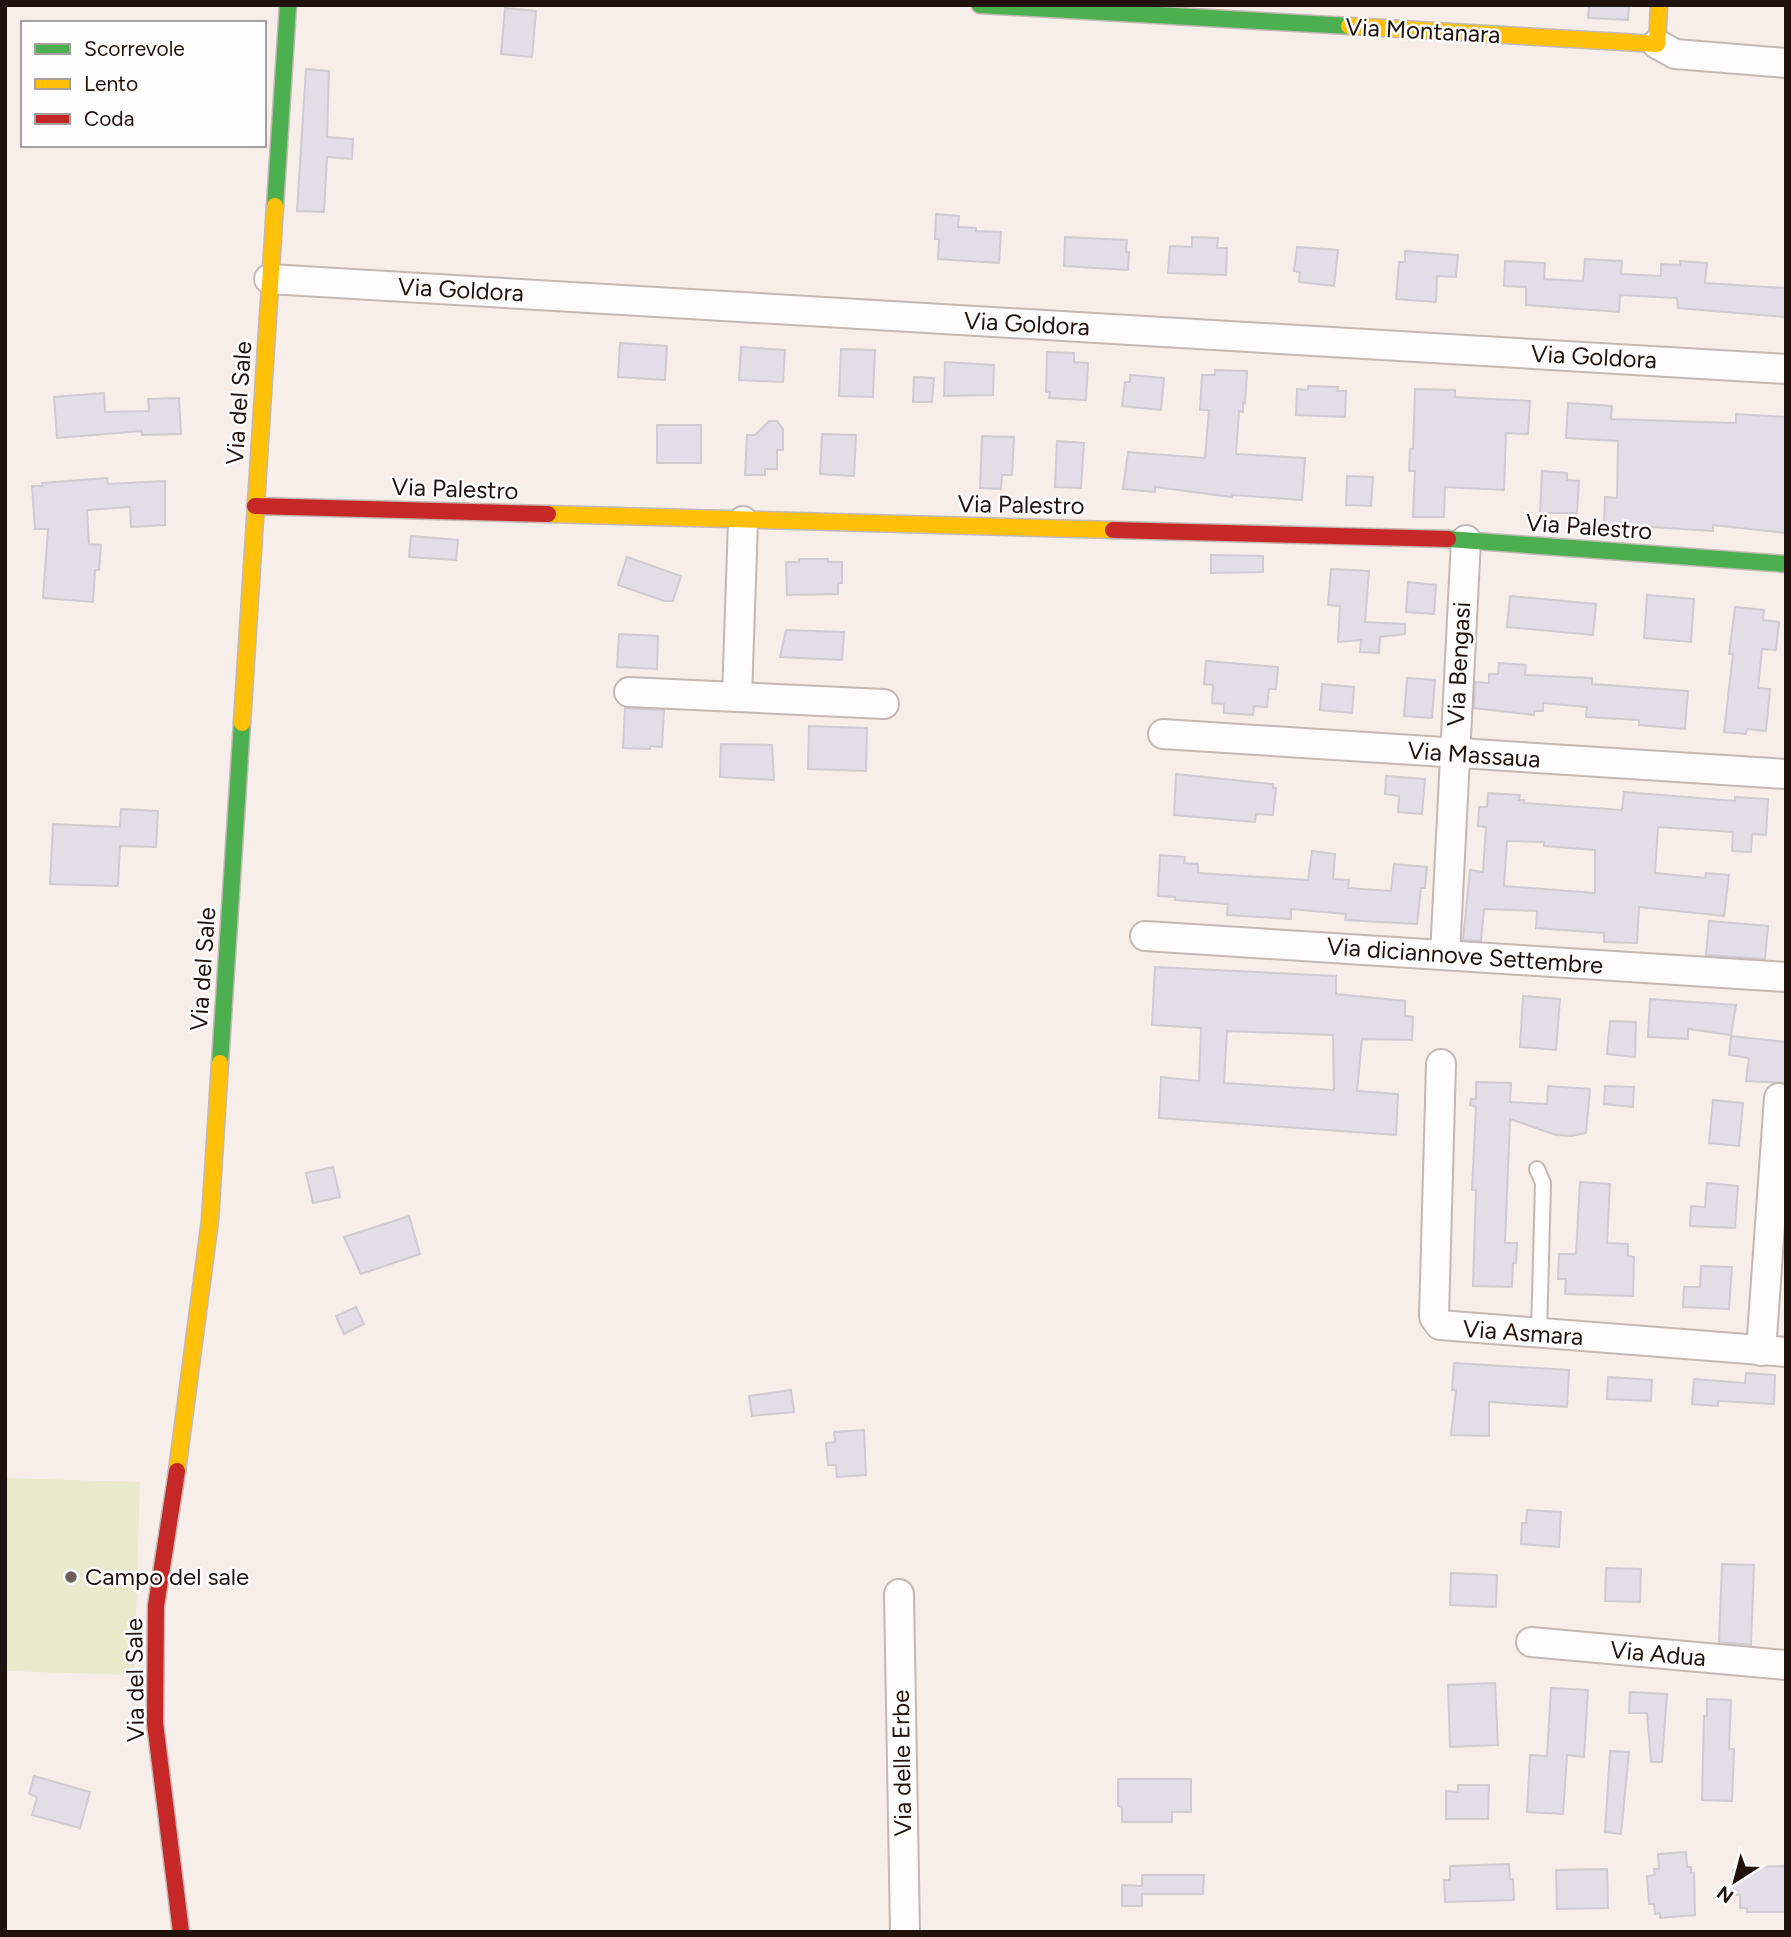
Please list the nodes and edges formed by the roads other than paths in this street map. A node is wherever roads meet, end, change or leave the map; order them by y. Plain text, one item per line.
1 (288, 5) edge
2 (980, 5) edge
3 (1659, 5) edge
4 (1657, 44) junction
5 (1786, 63) edge
6 (269, 279) junction
7 (1786, 369) edge
8 (255, 506) junction
9 (743, 521) junction
10 (1466, 540) junction
11 (1786, 564) edge
12 (629, 692) dead end
13 (737, 697) junction
14 (884, 704) dead end
15 (1163, 734) dead end
16 (1454, 754) junction
17 (1786, 774) edge
18 (1145, 936) dead end
19 (1444, 955) junction
20 (1786, 977) edge
21 (1441, 1064) dead end
22 (1779, 1098) dead end
23 (1538, 1169) dead end
24 (1539, 1334) junction
25 (1773, 1351) edge
26 (899, 1594) dead end
27 (1531, 1642) dead end
28 (1786, 1665) edge
29 (181, 1932) edge
30 (905, 1932) edge

1 - 6 street, Via del Sale
2 - 4 street, Via Montanara
3 - 4 street
4 - 5 street, Via Montanara
6 - 7 street, Via Goldora
6 - 8 street, Via del Sale
8 - 9 street, Via Palestro
8 - 29 street, Via del Sale
9 - 10 street, Via Palestro
9 - 13 street
10 - 11 street, Via Palestro
10 - 16 street, Via Bengasi
12 - 13 street
13 - 14 street
15 - 16 street, Via Massaua
16 - 17 street, Via Massaua
16 - 19 street, Via Bengasi
18 - 19 street, Via diciannove Settembre
19 - 20 street, Via diciannove Settembre
21 - 24 street, Via Asmara
22 - 25 street
23 - 24 lane
24 - 25 street, Via Asmara
26 - 30 street, Via delle Erbe
27 - 28 street, Via Adua

